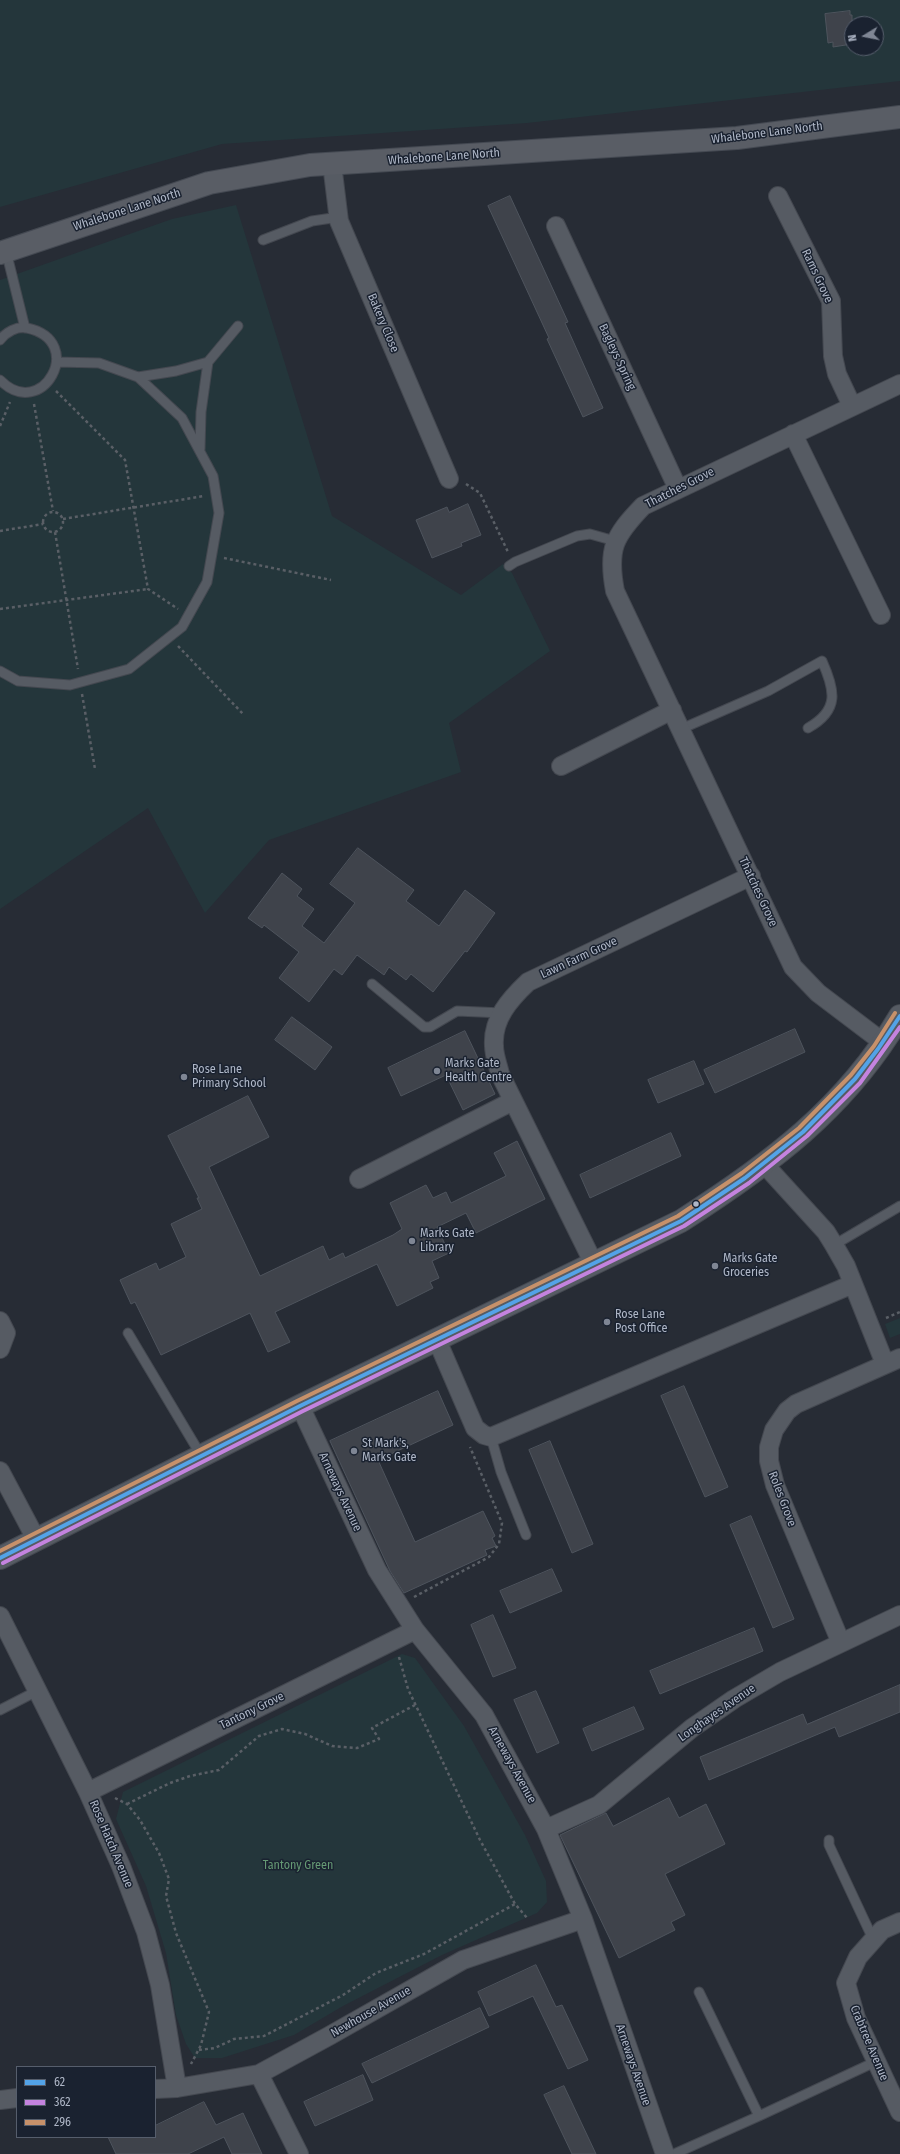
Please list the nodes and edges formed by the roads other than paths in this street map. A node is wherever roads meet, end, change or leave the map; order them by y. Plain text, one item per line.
1 (900, 117) edge
2 (332, 164) junction
3 (778, 196) dead end
4 (339, 217) junction
5 (556, 226) dead end
6 (263, 240) dead end
7 (3, 252) edge
8 (238, 326) dead end
9 (25, 328) junction
10 (0, 340) edge
11 (57, 362) junction
12 (208, 362) junction
13 (138, 377) junction
14 (0, 380) edge
15 (900, 384) edge
16 (852, 406) junction
17 (793, 434) junction
18 (200, 450) junction
19 (455, 479) road end
20 (678, 488) junction
21 (615, 541) junction
22 (512, 564) road end
23 (881, 615) dead end
24 (0, 671) edge
25 (672, 710) junction
26 (808, 728) dead end
27 (681, 729) junction
28 (561, 766) dead end
29 (750, 876) junction
30 (372, 984) dead end
31 (502, 1013) junction
32 (900, 1016) edge
33 (884, 1043) junction
34 (513, 1101) junction
35 (765, 1165) junction
36 (359, 1179) dead end
37 (900, 1206) edge
38 (834, 1245) junction
39 (594, 1264) junction
40 (853, 1284) junction
41 (0, 1321) edge
42 (128, 1333) dead end
43 (437, 1340) junction
44 (0, 1349) edge
45 (893, 1361) edge
46 (300, 1406) junction
47 (491, 1437) junction
48 (202, 1457) junction
49 (0, 1471) edge
50 (526, 1535) dead end
51 (36, 1539) junction
52 (0, 1558) edge
53 (900, 1615) edge
54 (0, 1616) edge
55 (415, 1630) junction
56 (841, 1643) junction
57 (39, 1690) junction
58 (0, 1710) edge
59 (92, 1790) junction
60 (546, 1829) junction
61 (829, 1840) dead end
62 (583, 1919) junction
63 (900, 1922) edge
64 (874, 1939) junction
65 (699, 1992) dead end
66 (876, 2062) junction
67 (259, 2074) junction
68 (177, 2088) junction
69 (156, 2089) edge
70 (16, 2098) edge
71 (0, 2100) edge
72 (900, 2112) edge
73 (759, 2116) junction
74 (299, 2154) edge
75 (665, 2154) edge
76 (674, 2154) edge

1 - 2 main road, Whalebone Lane North
2 - 4 street, Bakery Close
2 - 7 main road, Whalebone Lane North
3 - 16 street, Rams Grove
4 - 6 lane
4 - 19 street, Bakery Close
5 - 20 street, Bagleys Spring
7 - 9 lane
8 - 12 lane
9 - 10 lane
9 - 11 lane
11 - 13 lane
11 - 14 lane
12 - 13 lane
12 - 18 lane
13 - 18 lane
15 - 16 street, Thatches Grove
16 - 17 street, Thatches Grove
17 - 20 street, Thatches Grove
17 - 23 street
18 - 24 lane
20 - 21 street, Thatches Grove
21 - 22 lane
21 - 25 street, Thatches Grove
25 - 27 street, Thatches Grove
25 - 28 street
26 - 27 lane
27 - 29 street, Thatches Grove
29 - 31 street, Lawn Farm Grove
29 - 33 street, Thatches Grove
30 - 31 lane
31 - 34 street, Lawn Farm Grove
32 - 33 street
33 - 35 street
34 - 36 street
34 - 39 street, Lawn Farm Grove
35 - 38 street, Roles Grove
35 - 39 street
37 - 38 lane
38 - 40 street, Roles Grove
39 - 43 street
40 - 45 street, Roles Grove
40 - 47 street
41 - 44 street
42 - 48 lane
43 - 46 street
43 - 47 street
45 - 56 street, Roles Grove
46 - 48 street
46 - 55 street, Arneways Avenue
47 - 50 lane
48 - 51 street
49 - 51 street
51 - 52 street
53 - 56 street, Longhayes Avenue
54 - 57 street, Rose Hatch Avenue
55 - 59 street, Tantony Grove
55 - 60 street, Arneways Avenue
56 - 60 street, Longhayes Avenue
57 - 58 lane
57 - 59 street, Rose Hatch Avenue
59 - 68 street, Rose Hatch Avenue
60 - 62 street, Arneways Avenue
61 - 64 lane
62 - 67 street, Newhouse Avenue
62 - 75 street, Arneways Avenue
63 - 64 street, Crabtree Avenue
64 - 66 street, Crabtree Avenue
65 - 73 lane
66 - 72 street, Crabtree Avenue
66 - 73 lane
67 - 68 street, Newhouse Avenue
67 - 74 street
68 - 69 street, Newhouse Avenue
70 - 71 street
73 - 76 lane

